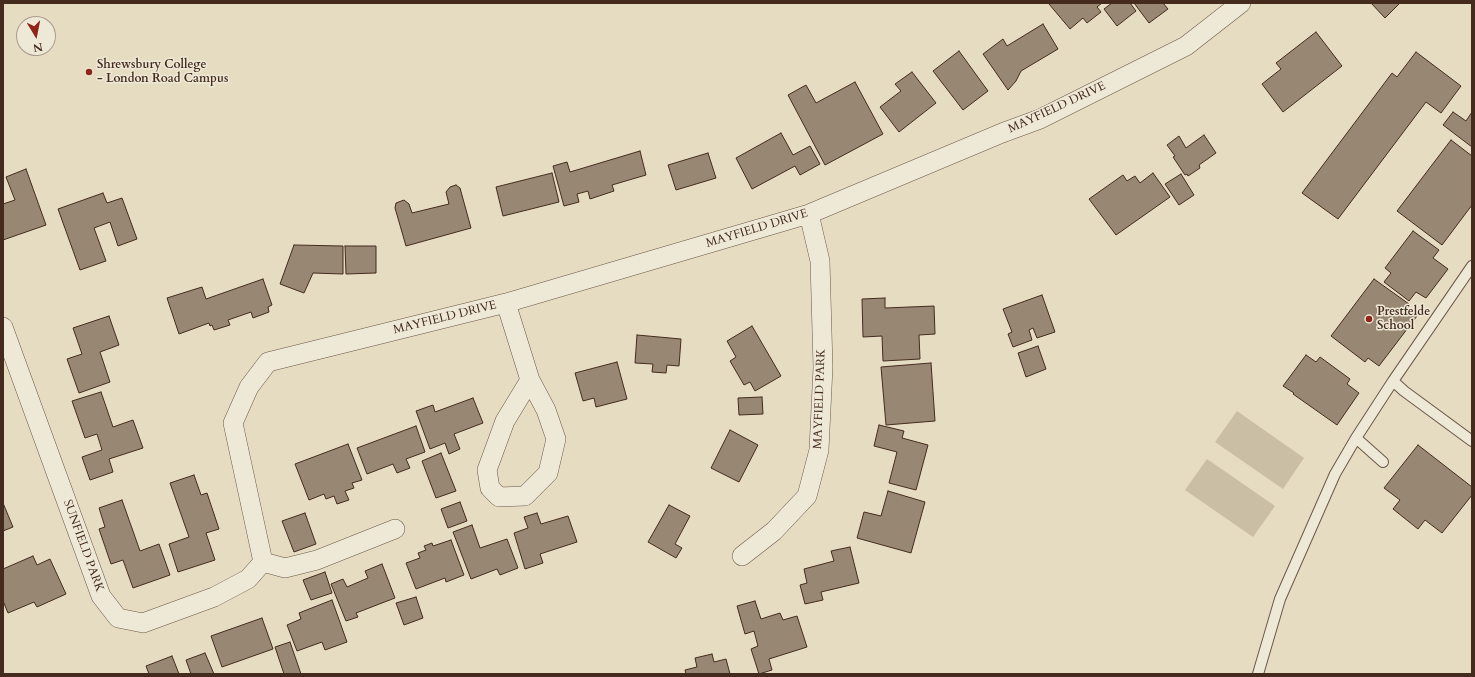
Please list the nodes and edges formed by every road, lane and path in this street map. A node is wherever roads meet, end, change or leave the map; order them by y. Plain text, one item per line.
1 (1241, 3) edge
2 (808, 214) junction
3 (1472, 266) edge
4 (506, 303) junction
5 (5, 337) edge
6 (530, 380) junction
7 (1393, 381) junction
8 (1356, 438) junction
9 (1472, 441) edge
10 (1383, 462) dead end
11 (396, 529) dead end
12 (742, 556) dead end
13 (263, 562) junction
14 (1258, 674) edge

1 - 2 street, MAYFIELD DRIVE
2 - 4 street, MAYFIELD DRIVE
2 - 12 street, MAYFIELD PARK
3 - 7 lane
4 - 6 street
4 - 13 street, MAYFIELD DRIVE
5 - 13 street, SUNFIELD PARK
6 - 6 street
7 - 8 lane
7 - 9 lane
8 - 10 lane
8 - 14 lane
11 - 13 street

